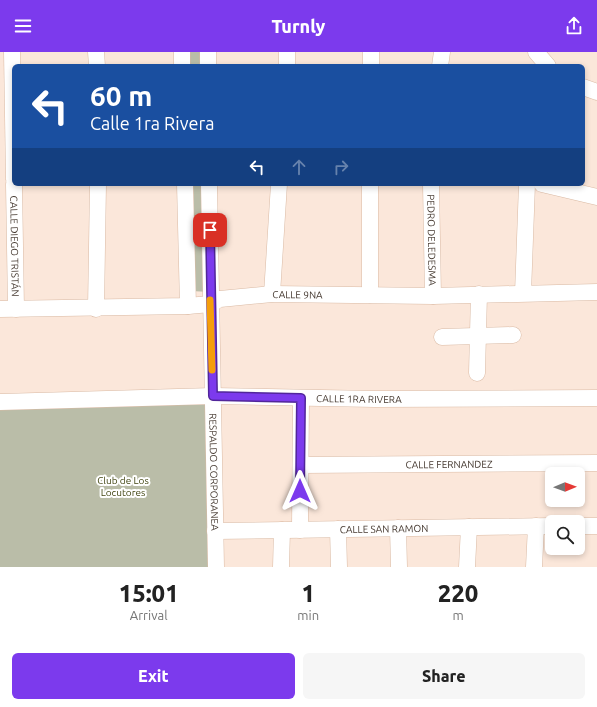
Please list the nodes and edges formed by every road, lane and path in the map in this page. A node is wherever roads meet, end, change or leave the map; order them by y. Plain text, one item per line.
1 (12, 52) edge
2 (96, 52) edge
3 (182, 52) edge
4 (208, 52) edge
5 (287, 52) edge
6 (371, 52) edge
7 (442, 52) edge
8 (536, 52) edge
9 (97, 64) edge
10 (182, 64) edge
11 (208, 64) edge
12 (287, 64) edge
13 (371, 64) edge
14 (440, 64) edge
15 (546, 64) edge
16 (585, 88) edge
17 (597, 92) edge
18 (9, 133) edge
19 (12, 161) edge
20 (14, 186) edge
21 (98, 186) edge
22 (185, 186) edge
23 (209, 186) edge
24 (280, 186) edge
25 (370, 186) edge
26 (430, 186) edge
27 (527, 186) edge
28 (550, 186) edge
29 (597, 197) edge
30 (597, 292) edge
31 (523, 293) junction
32 (272, 294) junction
33 (479, 294) junction
34 (370, 295) junction
35 (433, 296) junction
36 (210, 304) junction
37 (188, 306) junction
38 (16, 308) junction
39 (0, 309) edge
40 (96, 309) junction
41 (513, 335) dead end
42 (478, 336) junction
43 (442, 337) dead end
44 (477, 373) dead end
45 (213, 396) junction
46 (301, 398) junction
47 (597, 398) edge
48 (0, 402) edge
49 (597, 463) edge
50 (300, 465) junction
51 (544, 526) edge
52 (585, 526) edge
53 (597, 526) edge
54 (469, 527) junction
55 (398, 528) junction
56 (338, 529) junction
57 (282, 530) junction
58 (300, 530) junction
59 (216, 531) junction
60 (216, 567) edge
61 (281, 567) edge
62 (339, 567) edge
63 (399, 567) edge
64 (467, 567) edge
65 (534, 567) edge

1 - 18 street
2 - 9 street
3 - 10 street
4 - 11 street
5 - 12 street
6 - 13 street
7 - 14 street
8 - 15 street
16 - 17 street
18 - 19 street
20 - 38 street, CALLE DIEGO TRISTÁN
21 - 40 street
22 - 37 street
23 - 36 street, RESPALDO CORPORANEA
24 - 32 street
25 - 34 street
26 - 35 street, PEDRO DELEDESMA
27 - 31 street
28 - 29 street
30 - 31 street, CALLE 9NA
31 - 33 street, CALLE 9NA
32 - 34 street, CALLE 9NA
32 - 36 street, CALLE 9NA
33 - 35 street, CALLE 9NA
33 - 42 street
34 - 35 street, CALLE 9NA
36 - 37 street, CALLE 9NA
36 - 45 street, RESPALDO CORPORANEA
37 - 40 street, CALLE 9NA
38 - 39 street, CALLE 9NA
38 - 40 street, CALLE 9NA
41 - 42 street
42 - 43 street
42 - 44 street
45 - 46 street, CALLE 1RA RIVERA
45 - 48 street, CALLE 1RA RIVERA
45 - 59 street, RESPALDO CORPORANEA
46 - 47 street, CALLE 1RA RIVERA
46 - 50 street
49 - 50 street, CALLE FERNANDEZ
50 - 58 street
51 - 54 street, CALLE SAN RAMON
51 - 65 street
52 - 53 street
54 - 55 street, CALLE SAN RAMON
54 - 64 street
55 - 56 street, CALLE SAN RAMON
55 - 63 street
56 - 58 street, CALLE SAN RAMON
56 - 62 street
57 - 58 street, CALLE SAN RAMON
57 - 59 street, CALLE SAN RAMON
57 - 61 street
59 - 60 street, RESPALDO CORPORANEA

